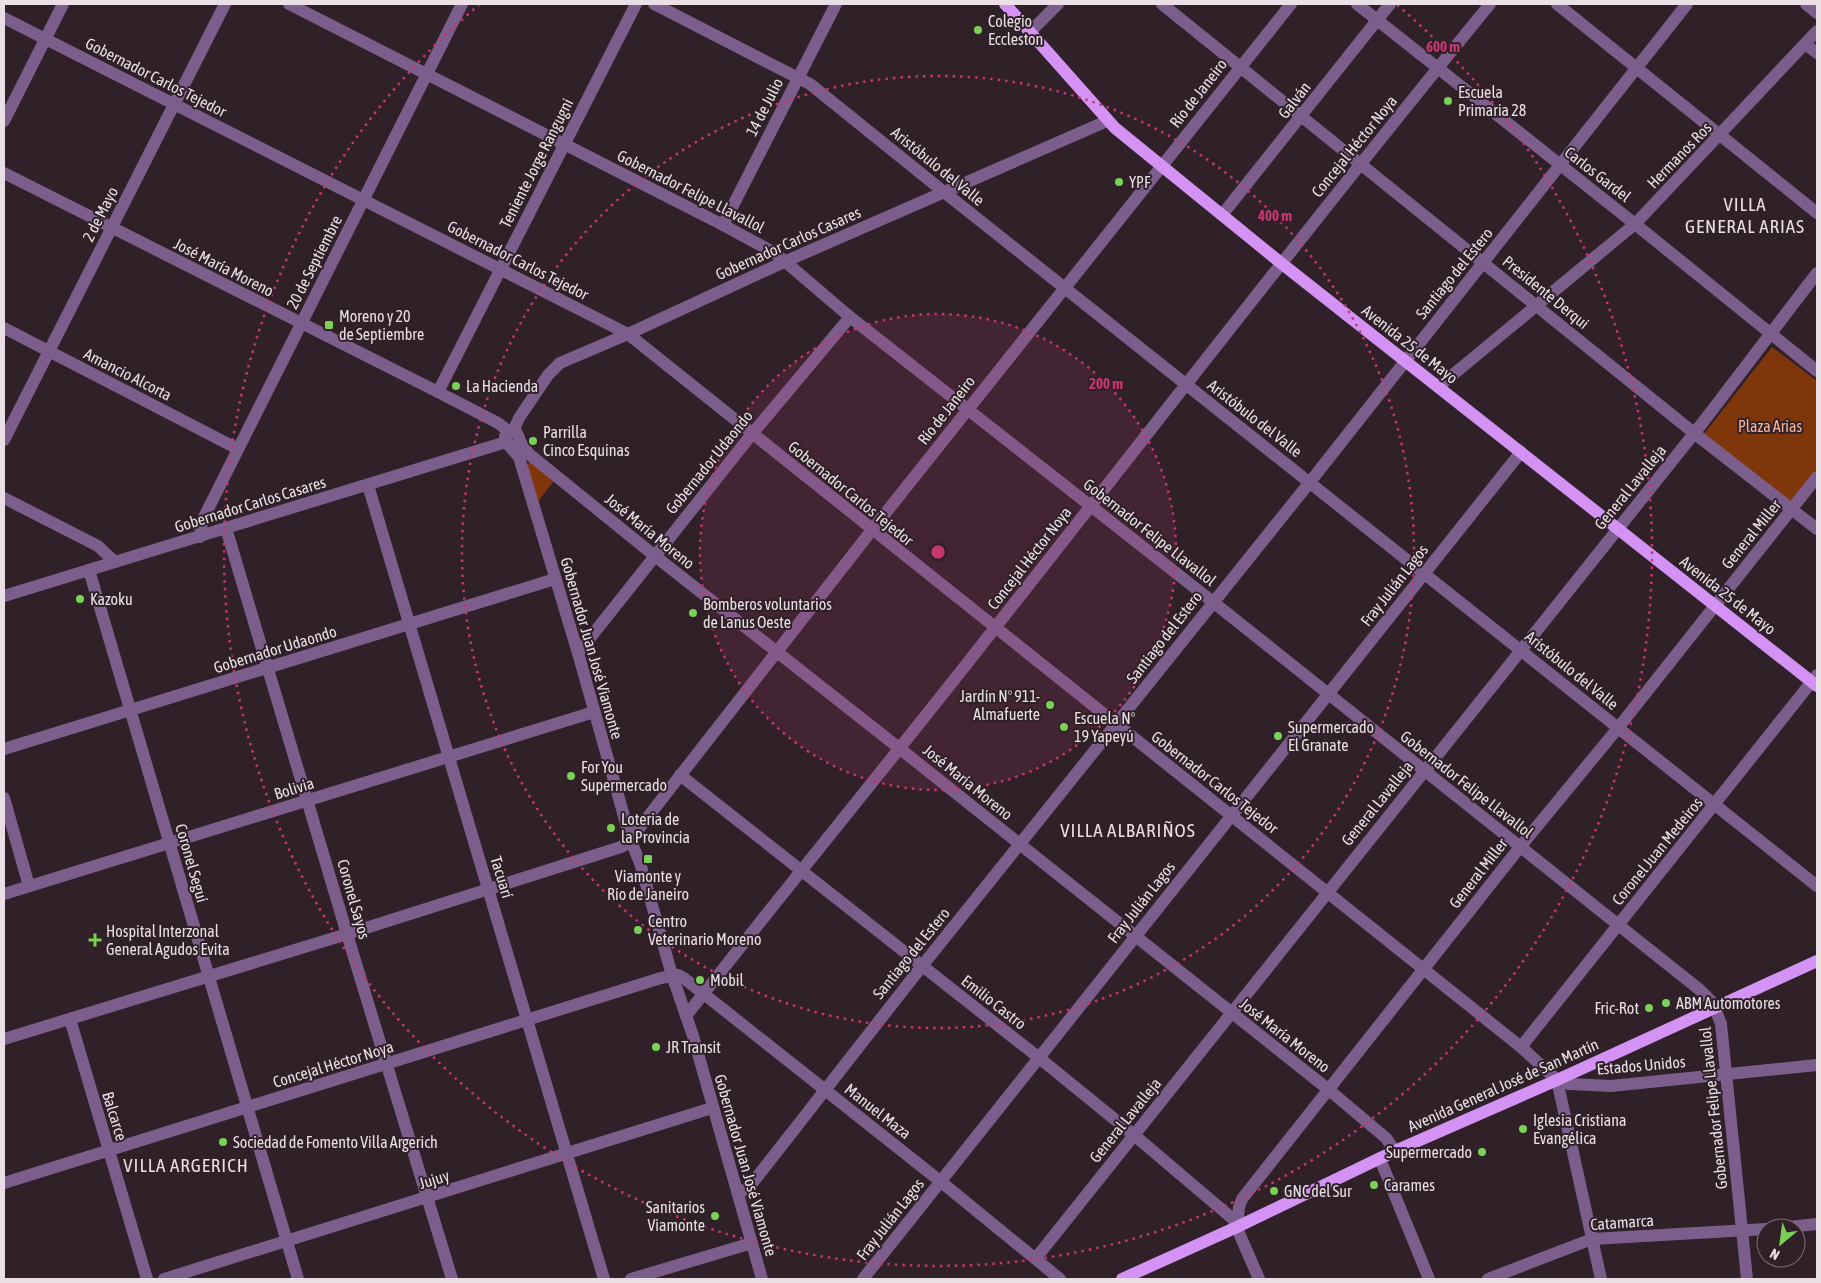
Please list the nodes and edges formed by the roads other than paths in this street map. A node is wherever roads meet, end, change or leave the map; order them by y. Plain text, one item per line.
1 (63, 4) edge
2 (224, 4) edge
3 (289, 4) edge
4 (462, 4) edge
5 (636, 4) edge
6 (654, 4) edge
7 (836, 4) edge
8 (1005, 4) edge
9 (1058, 4) edge
10 (1162, 4) edge
11 (1291, 4) edge
12 (1357, 4) edge
13 (1390, 4) edge
14 (1490, 4) edge
15 (1557, 4) edge
16 (1687, 4) edge
17 (1806, 4) edge
18 (1817, 13) edge
19 (4, 18) edge
20 (1377, 20) junction
21 (1817, 31) edge
22 (1030, 32) junction
23 (46, 39) junction
24 (1805, 44) junction
25 (1817, 53) edge
26 (1240, 67) junction
27 (1438, 68) junction
28 (1637, 68) junction
29 (427, 74) junction
30 (798, 77) junction
31 (174, 104) junction
32 (1302, 116) junction
33 (4, 121) edge
34 (1107, 121) junction
35 (1720, 135) junction
36 (563, 144) junction
37 (1361, 164) junction
38 (1561, 165) junction
39 (1161, 166) junction
40 (4, 173) edge
41 (944, 192) junction
42 (363, 200) junction
43 (1817, 213) edge
44 (1222, 216) junction
45 (1635, 224) junction
46 (723, 225) junction
47 (111, 228) junction
48 (784, 262) junction
49 (1484, 262) junction
50 (1281, 263) junction
51 (500, 269) junction
52 (1817, 274) edge
53 (1064, 288) junction
54 (1537, 306) junction
55 (850, 317) junction
56 (301, 324) junction
57 (4, 328) edge
58 (628, 334) junction
59 (1772, 335) junction
60 (49, 352) junction
61 (1405, 360) junction
62 (1817, 371) edge
63 (1186, 385) junction
64 (1438, 387) junction
65 (438, 392) junction
66 (967, 410) junction
67 (1694, 433) junction
68 (752, 434) junction
69 (512, 439) junction
70 (4, 440) edge
71 (238, 449) junction
72 (1521, 452) junction
73 (1817, 477) edge
74 (1310, 482) junction
75 (368, 485) junction
76 (4, 498) edge
77 (1090, 506) junction
78 (1792, 510) junction
79 (226, 528) junction
80 (1618, 528) junction
81 (1817, 529) edge
82 (872, 530) junction
83 (200, 537) junction
84 (655, 556) junction
85 (115, 562) junction
86 (90, 570) junction
87 (1424, 573) junction
88 (556, 579) junction
89 (4, 596) edge
90 (1213, 602) junction
91 (1714, 604) junction
92 (410, 624) junction
93 (995, 628) junction
94 (1520, 650) junction
95 (778, 652) junction
96 (578, 653) junction
97 (267, 668) junction
98 (1815, 681) edge
99 (1328, 694) junction
100 (130, 710) junction
101 (594, 712) junction
102 (1116, 724) junction
103 (1618, 728) junction
104 (899, 748) junction
105 (4, 749) edge
106 (449, 758) junction
107 (1424, 771) junction
108 (680, 775) junction
109 (4, 798) edge
110 (308, 801) junction
111 (1715, 805) junction
112 (1231, 815) junction
113 (632, 841) junction
114 (169, 843) junction
115 (1020, 844) junction
116 (1520, 847) junction
117 (800, 870) junction
118 (29, 886) junction
119 (1817, 886) edge
120 (488, 890) junction
121 (1327, 892) junction
122 (4, 894) edge
123 (1619, 924) junction
124 (347, 934) junction
125 (1136, 936) junction
126 (1817, 961) edge
127 (922, 966) junction
128 (1423, 970) junction
129 (672, 975) junction
130 (208, 976) junction
131 (703, 994) junction
132 (1716, 1008) junction
133 (1232, 1014) junction
134 (686, 1016) junction
135 (70, 1019) junction
136 (527, 1021) junction
137 (4, 1039) edge
138 (1521, 1047) junction
139 (1038, 1057) junction
140 (387, 1064) junction
141 (1817, 1065) edge
142 (1726, 1074) junction
143 (1557, 1080) junction
144 (824, 1089) junction
145 (1329, 1090) junction
146 (248, 1108) junction
147 (712, 1108) junction
148 (1134, 1135) junction
149 (109, 1151) junction
150 (1395, 1151) junction
151 (567, 1154) junction
152 (1380, 1159) junction
153 (940, 1181) junction
154 (4, 1183) edge
155 (738, 1194) junction
156 (427, 1198) junction
157 (1237, 1227) junction
158 (1756, 1230) edge
159 (1742, 1232) junction
160 (1592, 1239) junction
161 (287, 1241) junction
162 (752, 1243) junction
163 (1036, 1258) junction
164 (147, 1279) edge
165 (164, 1279) edge
166 (298, 1279) edge
167 (452, 1279) edge
168 (604, 1279) edge
169 (631, 1279) edge
170 (762, 1279) edge
171 (863, 1279) edge
172 (1060, 1279) edge
173 (1122, 1279) edge
174 (1259, 1279) edge
175 (1429, 1279) edge
176 (1488, 1279) edge
177 (1602, 1279) edge
178 (1746, 1279) edge

1 - 23 street
2 - 31 street, 2 de Mayo
3 - 29 street, Gobernador Felipe Llavallol
4 - 29 street, 20 de Septiembre
5 - 36 street, Teniente Jorge Rangugni
6 - 30 street, Aristóbulo del Valle
7 - 30 street, 14 de Julio
8 - 22 main road, Avenida 25 de Mayo
9 - 22 street
10 - 26 street, Presidente Derqui
11 - 26 street, Río de Janeiro
12 - 20 street, Carlos Gardel
13 - 20 street, Galván
14 - 27 street, Concejal Héctor Noya
15 - 28 street
16 - 28 street, Santiago del Estero
17 - 18 street
19 - 23 street, Gobernador Carlos Tejedor
20 - 27 street, Carlos Gardel
20 - 32 street, Galván
21 - 24 street, Hermanos Ros
22 - 34 main road, Avenida 25 de Mayo
23 - 31 street, Gobernador Carlos Tejedor
23 - 33 street
24 - 25 street
24 - 35 street, Hermanos Ros
26 - 32 street, Presidente Derqui
26 - 39 street, Río de Janeiro
27 - 37 street, Concejal Héctor Noya
27 - 38 street, Carlos Gardel
28 - 35 street
28 - 38 street, Santiago del Estero
29 - 36 street, Gobernador Felipe Llavallol
29 - 42 street, 20 de Septiembre
30 - 41 street, Aristóbulo del Valle
30 - 46 street, 14 de Julio
31 - 42 street, Gobernador Carlos Tejedor
31 - 47 street, 2 de Mayo
32 - 37 street, Presidente Derqui
32 - 44 street, Galván
34 - 39 main road, Avenida 25 de Mayo
34 - 41 street, Gobernador Carlos Casares
35 - 43 street
35 - 45 street, Hermanos Ros
36 - 46 street, Gobernador Felipe Llavallol
36 - 51 street, Teniente Jorge Rangugni
37 - 49 street, Presidente Derqui
37 - 50 street, Concejal Héctor Noya
38 - 45 street, Carlos Gardel
38 - 49 street, Santiago del Estero
39 - 44 main road, Avenida 25 de Mayo
39 - 53 street, Río de Janeiro
40 - 47 street, José María Moreno
41 - 48 street, Gobernador Carlos Casares
41 - 53 street, Aristóbulo del Valle
42 - 51 street, Gobernador Carlos Tejedor
42 - 56 street, 20 de Septiembre
44 - 50 main road, Avenida 25 de Mayo
45 - 54 street, Hermanos Ros
45 - 59 street, Carlos Gardel
46 - 48 street, Gobernador Felipe Llavallol
47 - 56 street, José María Moreno
47 - 60 street, 2 de Mayo
48 - 55 street, Gobernador Felipe Llavallol
48 - 58 street, Gobernador Carlos Casares
49 - 54 street, Presidente Derqui
49 - 61 street, Santiago del Estero
50 - 61 main road, Avenida 25 de Mayo
50 - 63 street, Concejal Héctor Noya
51 - 58 street, Gobernador Carlos Tejedor
51 - 65 street, Teniente Jorge Rangugni
52 - 59 street, General Lavalleja
53 - 63 street, Aristóbulo del Valle
53 - 66 street, Río de Janeiro
54 - 64 street, Hermanos Ros
54 - 67 street, Presidente Derqui
55 - 66 street, Gobernador Felipe Llavallol
55 - 68 street, Gobernador Udaondo
56 - 65 street, José María Moreno
56 - 71 street, 20 de Septiembre
57 - 60 street, Amancio Alcorta
58 - 68 street, Gobernador Carlos Tejedor
58 - 69 street, Gobernador Carlos Casares
59 - 62 street, Carlos Gardel
59 - 67 street, General Lavalleja
60 - 70 street, 2 de Mayo
60 - 71 street, Amancio Alcorta
61 - 64 main road, Avenida 25 de Mayo
61 - 74 street, Santiago del Estero
63 - 74 street, Aristóbulo del Valle
63 - 77 street, Concejal Héctor Noya
64 - 72 main road, Avenida 25 de Mayo
65 - 69 street, José María Moreno
66 - 77 street, Gobernador Felipe Llavallol
66 - 82 street, Río de Janeiro
67 - 78 street, Presidente Derqui
67 - 80 street, General Lavalleja
68 - 82 street, Gobernador Carlos Tejedor
68 - 84 street, Gobernador Udaondo
69 - 75 street, Gobernador Carlos Casares
69 - 84 street, José María Moreno
69 - 88 street, Gobernador Juan José Viamonte
71 - 83 street, 20 de Septiembre
72 - 80 main road, Avenida 25 de Mayo
72 - 87 street, Fray Julián Lagos
73 - 78 street, General Miller
74 - 87 street, Aristóbulo del Valle
74 - 90 street, Santiago del Estero
75 - 79 street, Gobernador Carlos Casares
75 - 92 street, Tacuarí
76 - 85 street
77 - 90 street, Gobernador Felipe Llavallol
77 - 93 street, Concejal Héctor Noya
78 - 81 street, Presidente Derqui
78 - 91 street, General Miller
79 - 83 street, Gobernador Carlos Casares
79 - 97 street, Coronel Sayos
80 - 91 main road, Avenida 25 de Mayo
80 - 94 street, General Lavalleja
82 - 93 street, Gobernador Carlos Tejedor
82 - 95 street, Río de Janeiro
83 - 85 street, Gobernador Carlos Casares
84 - 95 street, José María Moreno
84 - 96 street, Gobernador Udaondo
85 - 86 street, Gobernador Carlos Casares
86 - 89 street, Gobernador Carlos Casares
86 - 100 street, Coronel Seguí
87 - 94 street, Aristóbulo del Valle
87 - 99 street, Fray Julián Lagos
88 - 92 street, Gobernador Udaondo
88 - 96 street, Gobernador Juan José Viamonte
90 - 99 street, Gobernador Felipe Llavallol
90 - 102 street, Santiago del Estero
91 - 98 main road, Avenida 25 de Mayo
91 - 103 street, General Miller
92 - 97 street, Gobernador Udaondo
92 - 106 street, Tacuarí
93 - 102 street, Gobernador Carlos Tejedor
93 - 104 street, Concejal Héctor Noya
94 - 103 street, Aristóbulo del Valle
94 - 107 street, General Lavalleja
95 - 104 street, José María Moreno
95 - 108 street, Río de Janeiro
96 - 101 street, Gobernador Juan José Viamonte
97 - 100 street, Gobernador Udaondo
97 - 110 street, Coronel Sayos
98 - 111 street, Coronel Juan Medeiros
99 - 107 street, Gobernador Felipe Llavallol
99 - 112 street, Fray Julián Lagos
100 - 105 street, Gobernador Udaondo
100 - 114 street, Coronel Seguí
101 - 106 street, Bolivia
101 - 113 street, Gobernador Juan José Viamonte
102 - 112 street, Gobernador Carlos Tejedor
102 - 115 street, Santiago del Estero
103 - 111 street, Aristóbulo del Valle
103 - 116 street, General Miller
104 - 115 street, José María Moreno
104 - 117 street, Concejal Héctor Noya
106 - 110 street, Bolivia
106 - 120 street, Tacuarí
107 - 116 street, Gobernador Felipe Llavallol
107 - 121 street, General Lavalleja
108 - 113 street, Río de Janeiro
108 - 117 street, Emilio Castro
109 - 118 street
110 - 114 street, Bolivia
110 - 124 street, Coronel Sayos
111 - 119 street, Aristóbulo del Valle
111 - 123 street, Coronel Juan Medeiros
112 - 121 street, Gobernador Carlos Tejedor
112 - 125 street, Fray Julián Lagos
113 - 120 street
113 - 129 street, Gobernador Juan José Viamonte
114 - 118 street, Bolivia
114 - 130 street, Coronel Seguí
115 - 125 street, José María Moreno
115 - 127 street, Santiago del Estero
116 - 123 street, Gobernador Felipe Llavallol
116 - 128 street, General Miller
117 - 127 street, Emilio Castro
117 - 131 street, Concejal Héctor Noya
118 - 122 street, Bolivia
120 - 124 street
120 - 136 street, Tacuarí
121 - 128 street, Gobernador Carlos Tejedor
121 - 133 street, General Lavalleja
123 - 132 street, Gobernador Felipe Llavallol
123 - 138 street, Coronel Juan Medeiros
124 - 130 street
124 - 140 street, Coronel Sayos
125 - 133 street, José María Moreno
125 - 139 street, Fray Julián Lagos
126 - 132 main road, Avenida General José de San Martín
127 - 139 street, Emilio Castro
127 - 144 street, Santiago del Estero
128 - 138 street, Gobernador Carlos Tejedor
128 - 145 street, General Miller
129 - 131 street, Manuel Maza
129 - 134 street, Gobernador Juan José Viamonte
129 - 136 street, Concejal Héctor Noya
130 - 135 street
130 - 146 street, Coronel Seguí
131 - 134 street, Concejal Héctor Noya
131 - 144 street, Manuel Maza
132 - 142 street, Gobernador Felipe Llavallol
132 - 143 main road, Avenida General José de San Martín
133 - 145 street, José María Moreno
133 - 148 street, General Lavalleja
134 - 147 street, Gobernador Juan José Viamonte
135 - 137 street
135 - 149 street, Balcarce
136 - 140 street, Concejal Héctor Noya
136 - 151 street, Tacuarí
138 - 143 street, Gobernador Carlos Tejedor
139 - 148 street, Emilio Castro
139 - 153 street, Fray Julián Lagos
140 - 146 street, Concejal Héctor Noya
140 - 156 street, Coronel Sayos
141 - 142 street, Estados Unidos
142 - 143 street, Estados Unidos
142 - 159 street, Gobernador Felipe Llavallol
143 - 150 main road, Avenida General José de San Martín
143 - 160 street
144 - 153 street, Manuel Maza
144 - 155 street, Santiago del Estero
145 - 150 street, José María Moreno
145 - 157 street, General Miller
146 - 149 street, Concejal Héctor Noya
146 - 161 street, Coronel Seguí
147 - 151 street, Jujuy
147 - 155 street, Gobernador Juan José Viamonte
148 - 157 street, Emilio Castro
148 - 163 street, General Lavalleja
149 - 154 street, Concejal Héctor Noya
149 - 164 street, Balcarce
150 - 152 main road, Avenida General José de San Martín
151 - 156 street, Jujuy
151 - 168 street, Tacuarí
152 - 157 main road, Avenida General José de San Martín
152 - 175 street
153 - 163 street, Manuel Maza
153 - 171 street, Fray Julián Lagos
155 - 162 street, Gobernador Juan José Viamonte
156 - 161 street, Jujuy
156 - 167 street, Coronel Sayos
157 - 173 main road, Avenida General José de San Martín
157 - 174 street, Emilio Castro
158 - 159 street, Catamarca
159 - 160 street, Catamarca
159 - 178 street, Gobernador Felipe Llavallol
160 - 176 street, Catamarca
160 - 177 street
161 - 165 street, Jujuy
161 - 166 street, Coronel Seguí
162 - 169 street
162 - 170 street, Gobernador Juan José Viamonte
163 - 172 street, Manuel Maza

